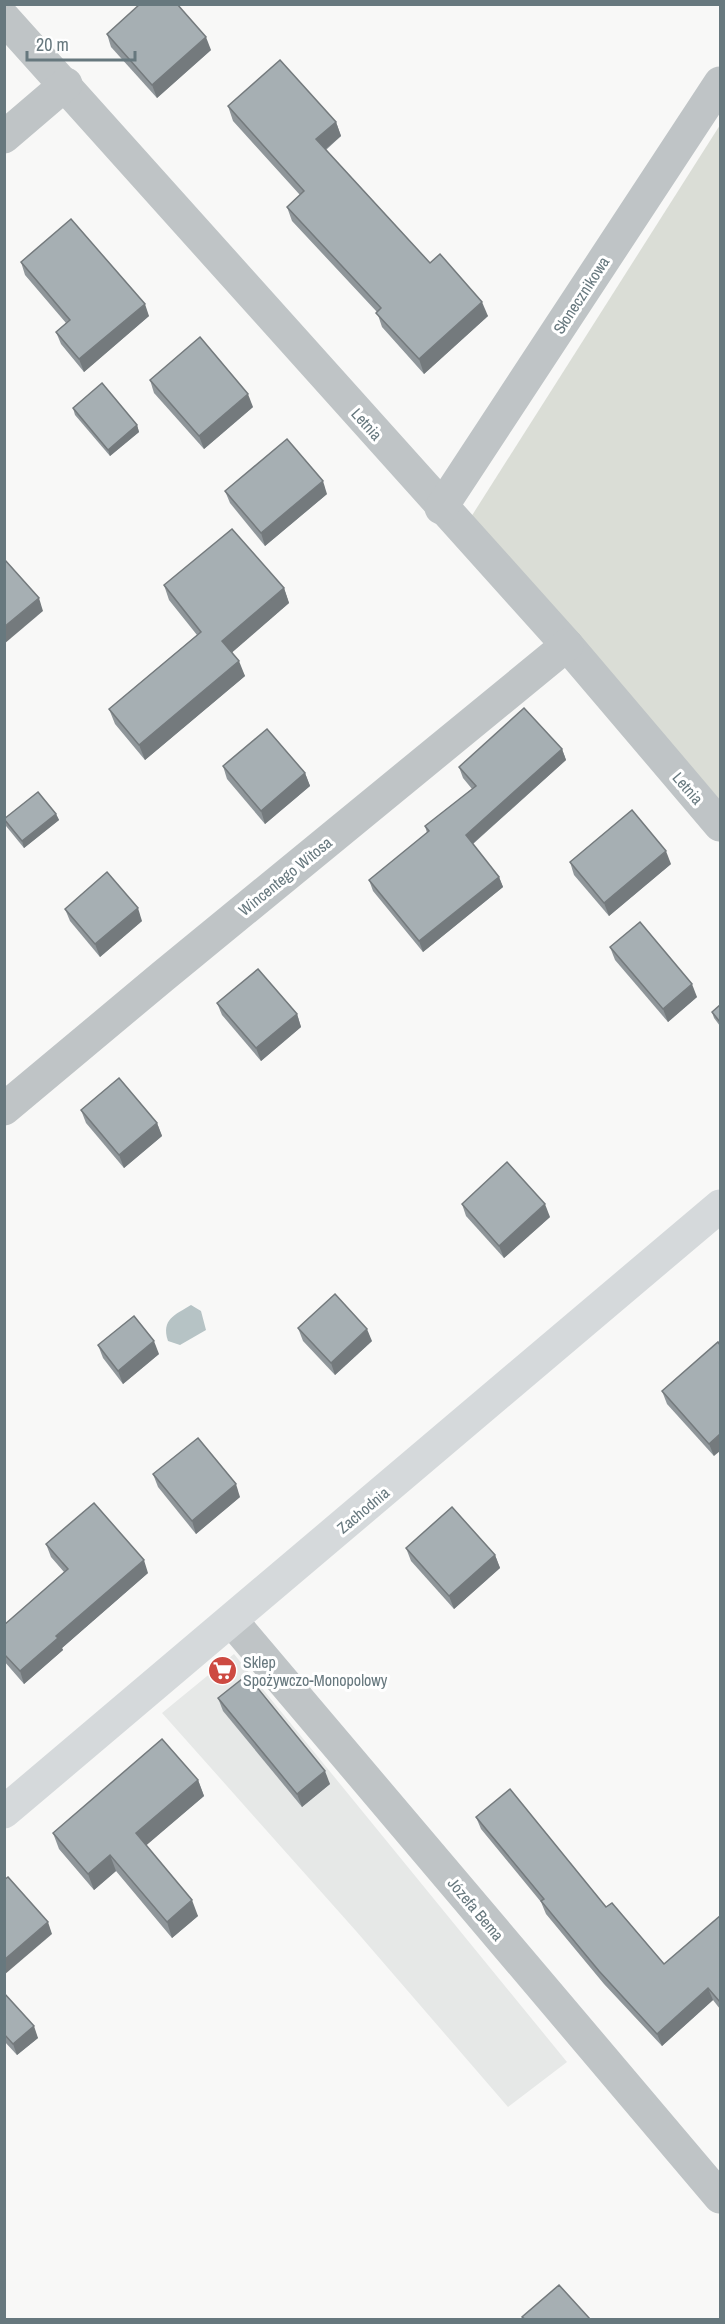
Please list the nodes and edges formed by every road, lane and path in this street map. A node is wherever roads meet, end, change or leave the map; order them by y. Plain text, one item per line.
1 (4, 18) edge
2 (720, 83) edge
3 (66, 84) junction
4 (4, 137) edge
5 (441, 508) junction
6 (567, 645) junction
7 (720, 825) edge
8 (4, 1109) edge
9 (720, 1206) edge
10 (232, 1621) junction
11 (4, 1812) edge
12 (720, 2196) edge

1 - 3 street, Letnia
2 - 5 street, Słonecznikowa
3 - 4 street
3 - 5 street, Letnia
5 - 6 street, Letnia
6 - 7 street, Letnia
6 - 8 street, Wincentego Witosa
9 - 10 street, Zachodnia
10 - 11 street, Zachodnia
10 - 12 street, Józefa Bema

